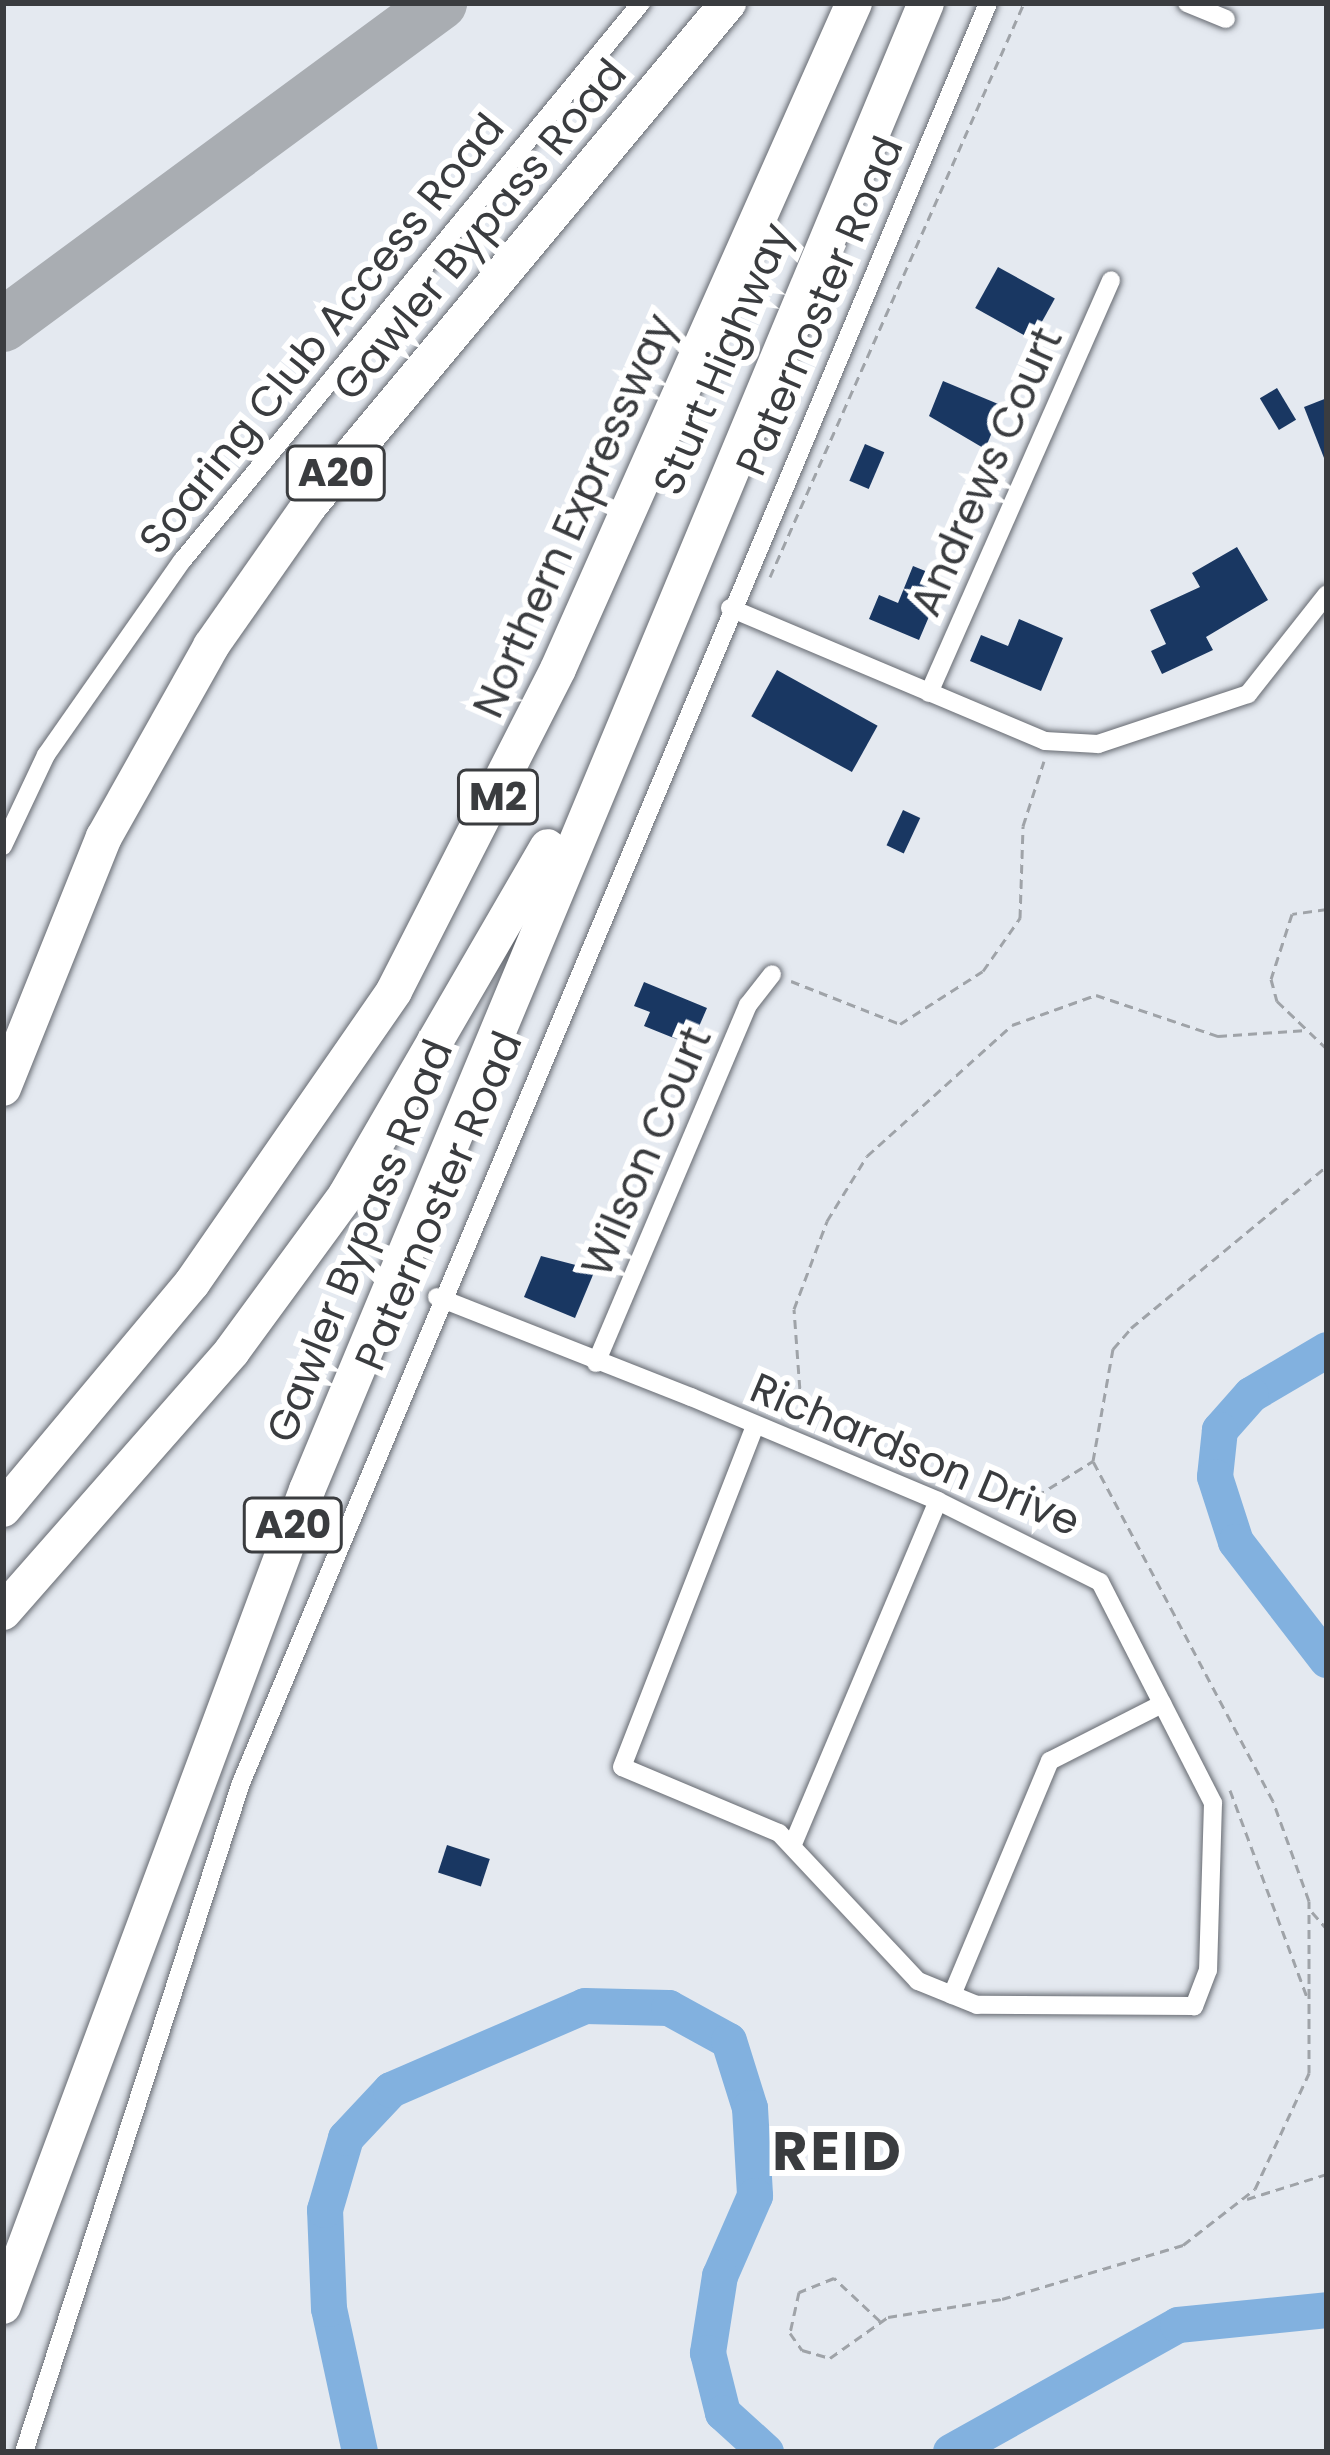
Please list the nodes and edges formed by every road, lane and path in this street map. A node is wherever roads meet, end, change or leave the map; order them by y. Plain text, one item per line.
1 (641, 3) edge
2 (728, 3) edge
3 (854, 3) edge
4 (926, 3) edge
5 (988, 3) edge
6 (1024, 3) edge
7 (1187, 3) edge
8 (1226, 19) dead end
9 (1111, 280) dead end
10 (1327, 594) edge
11 (730, 608) junction
12 (752, 618) junction
13 (929, 693) junction
14 (1046, 741) junction
15 (605, 752) junction
16 (3, 846) edge
17 (1327, 909) edge
18 (772, 974) joint
19 (1306, 1030) junction
20 (1327, 1049) edge
21 (3, 1088) edge
22 (1327, 1166) edge
23 (437, 1297) junction
24 (596, 1363) junction
25 (802, 1418) dead end
26 (755, 1426) junction
27 (1093, 1461) junction
28 (938, 1501) junction
29 (3, 1509) edge
30 (1000, 1528) junction
31 (3, 1612) edge
32 (1162, 1704) junction
33 (1208, 1793) junction
34 (793, 1844) junction
35 (1312, 1912) junction
36 (1327, 1929) edge
37 (952, 1995) junction
38 (1308, 1999) junction
39 (1327, 2174) edge
40 (1245, 2199) junction
41 (3, 2306) edge
42 (880, 2321) junction
43 (24, 2452) edge

1 - 16 street, Soaring Club Access Road
2 - 21 highway, Gawler Bypass Road / A20
3 - 29 highway, Northern Expressway / M2
4 - 15 highway, Sturt Highway / A20
5 - 11 street, Paternoster Road
6 - 12 path
7 - 8 street
9 - 13 street, Andrews Court
10 - 14 street
11 - 12 street
11 - 23 street, Paternoster Road
12 - 13 street
13 - 14 street
14 - 18 path
15 - 31 highway, M2
15 - 41 highway, Gawler Bypass Road / A20
17 - 19 path
18 - 24 street, Wilson Court
19 - 20 path
19 - 25 path
22 - 27 path
23 - 24 street, Richardson Drive
23 - 43 street, Paternoster Road
24 - 26 street, Richardson Drive
26 - 28 street, Richardson Drive
26 - 34 street
27 - 30 path
27 - 35 path
28 - 30 street, Richardson Drive
28 - 34 street
30 - 32 street, Richardson Drive
32 - 33 street, Richardson Drive
32 - 37 street
33 - 37 street, Richardson Drive
33 - 38 path
34 - 37 street
35 - 36 path
35 - 38 path
38 - 40 path
39 - 40 path
40 - 42 path
42 - 42 path

